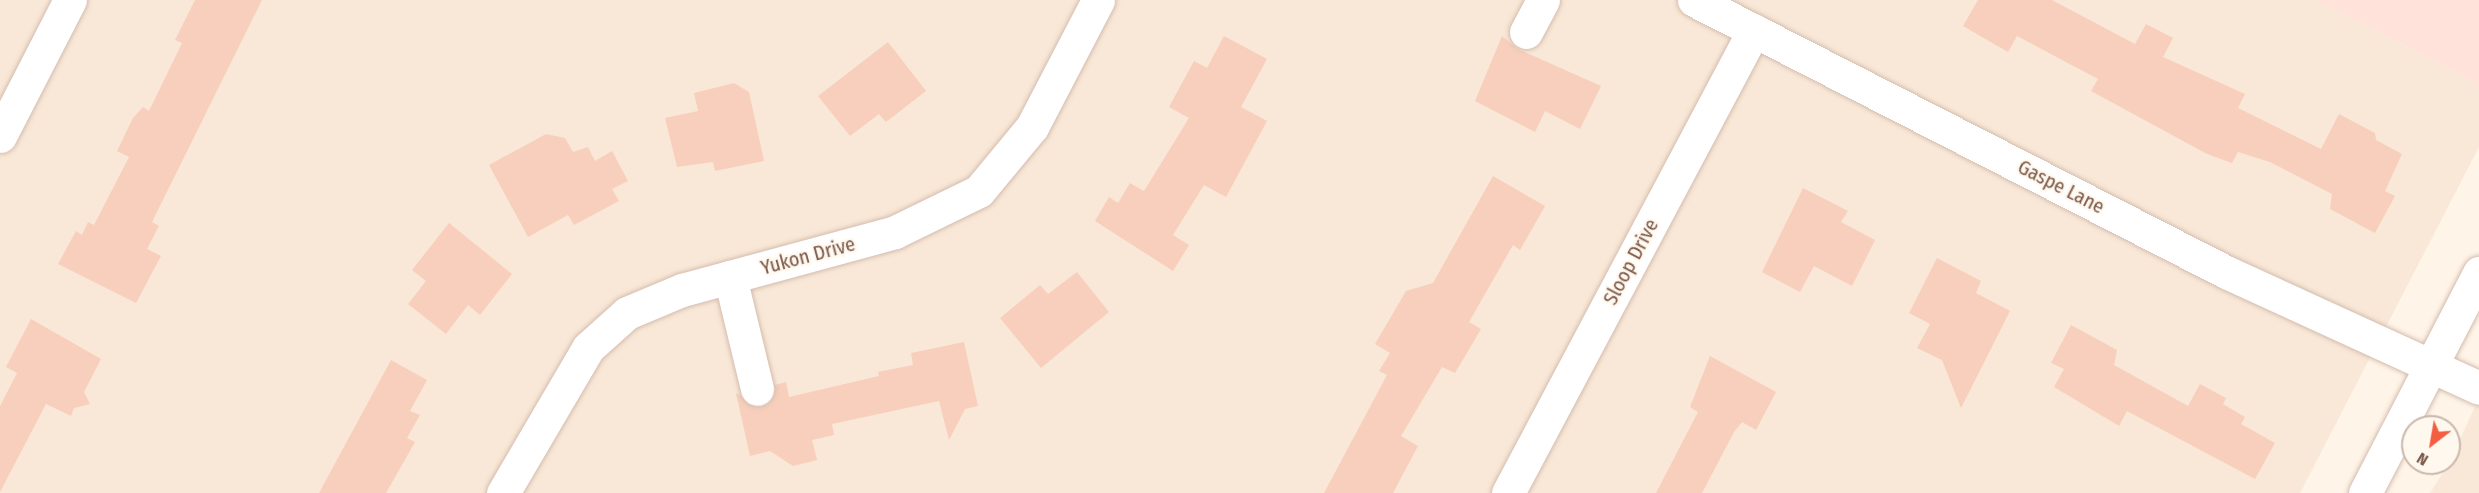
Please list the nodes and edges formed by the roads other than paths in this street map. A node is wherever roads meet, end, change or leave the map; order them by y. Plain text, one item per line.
1 (70, 0) edge
2 (1098, 0) edge
3 (1543, 0) edge
4 (1694, 0) edge
5 (1754, 30) junction
6 (1526, 32) dead end
7 (0, 136) edge
8 (2479, 273) edge
9 (730, 277) junction
10 (2431, 366) junction
11 (2479, 388) edge
12 (757, 389) dead end
13 (503, 493) edge
14 (1508, 493) edge
15 (2365, 493) edge

1 - 7 street
2 - 9 street, Yukon Drive
3 - 6 street
4 - 5 street, Gaspe Lane
5 - 10 street, Gaspe Lane
5 - 14 street, Sloop Drive
8 - 10 street
9 - 12 street
9 - 13 street, Yukon Drive
10 - 11 street, Gaspe Lane
10 - 15 street

